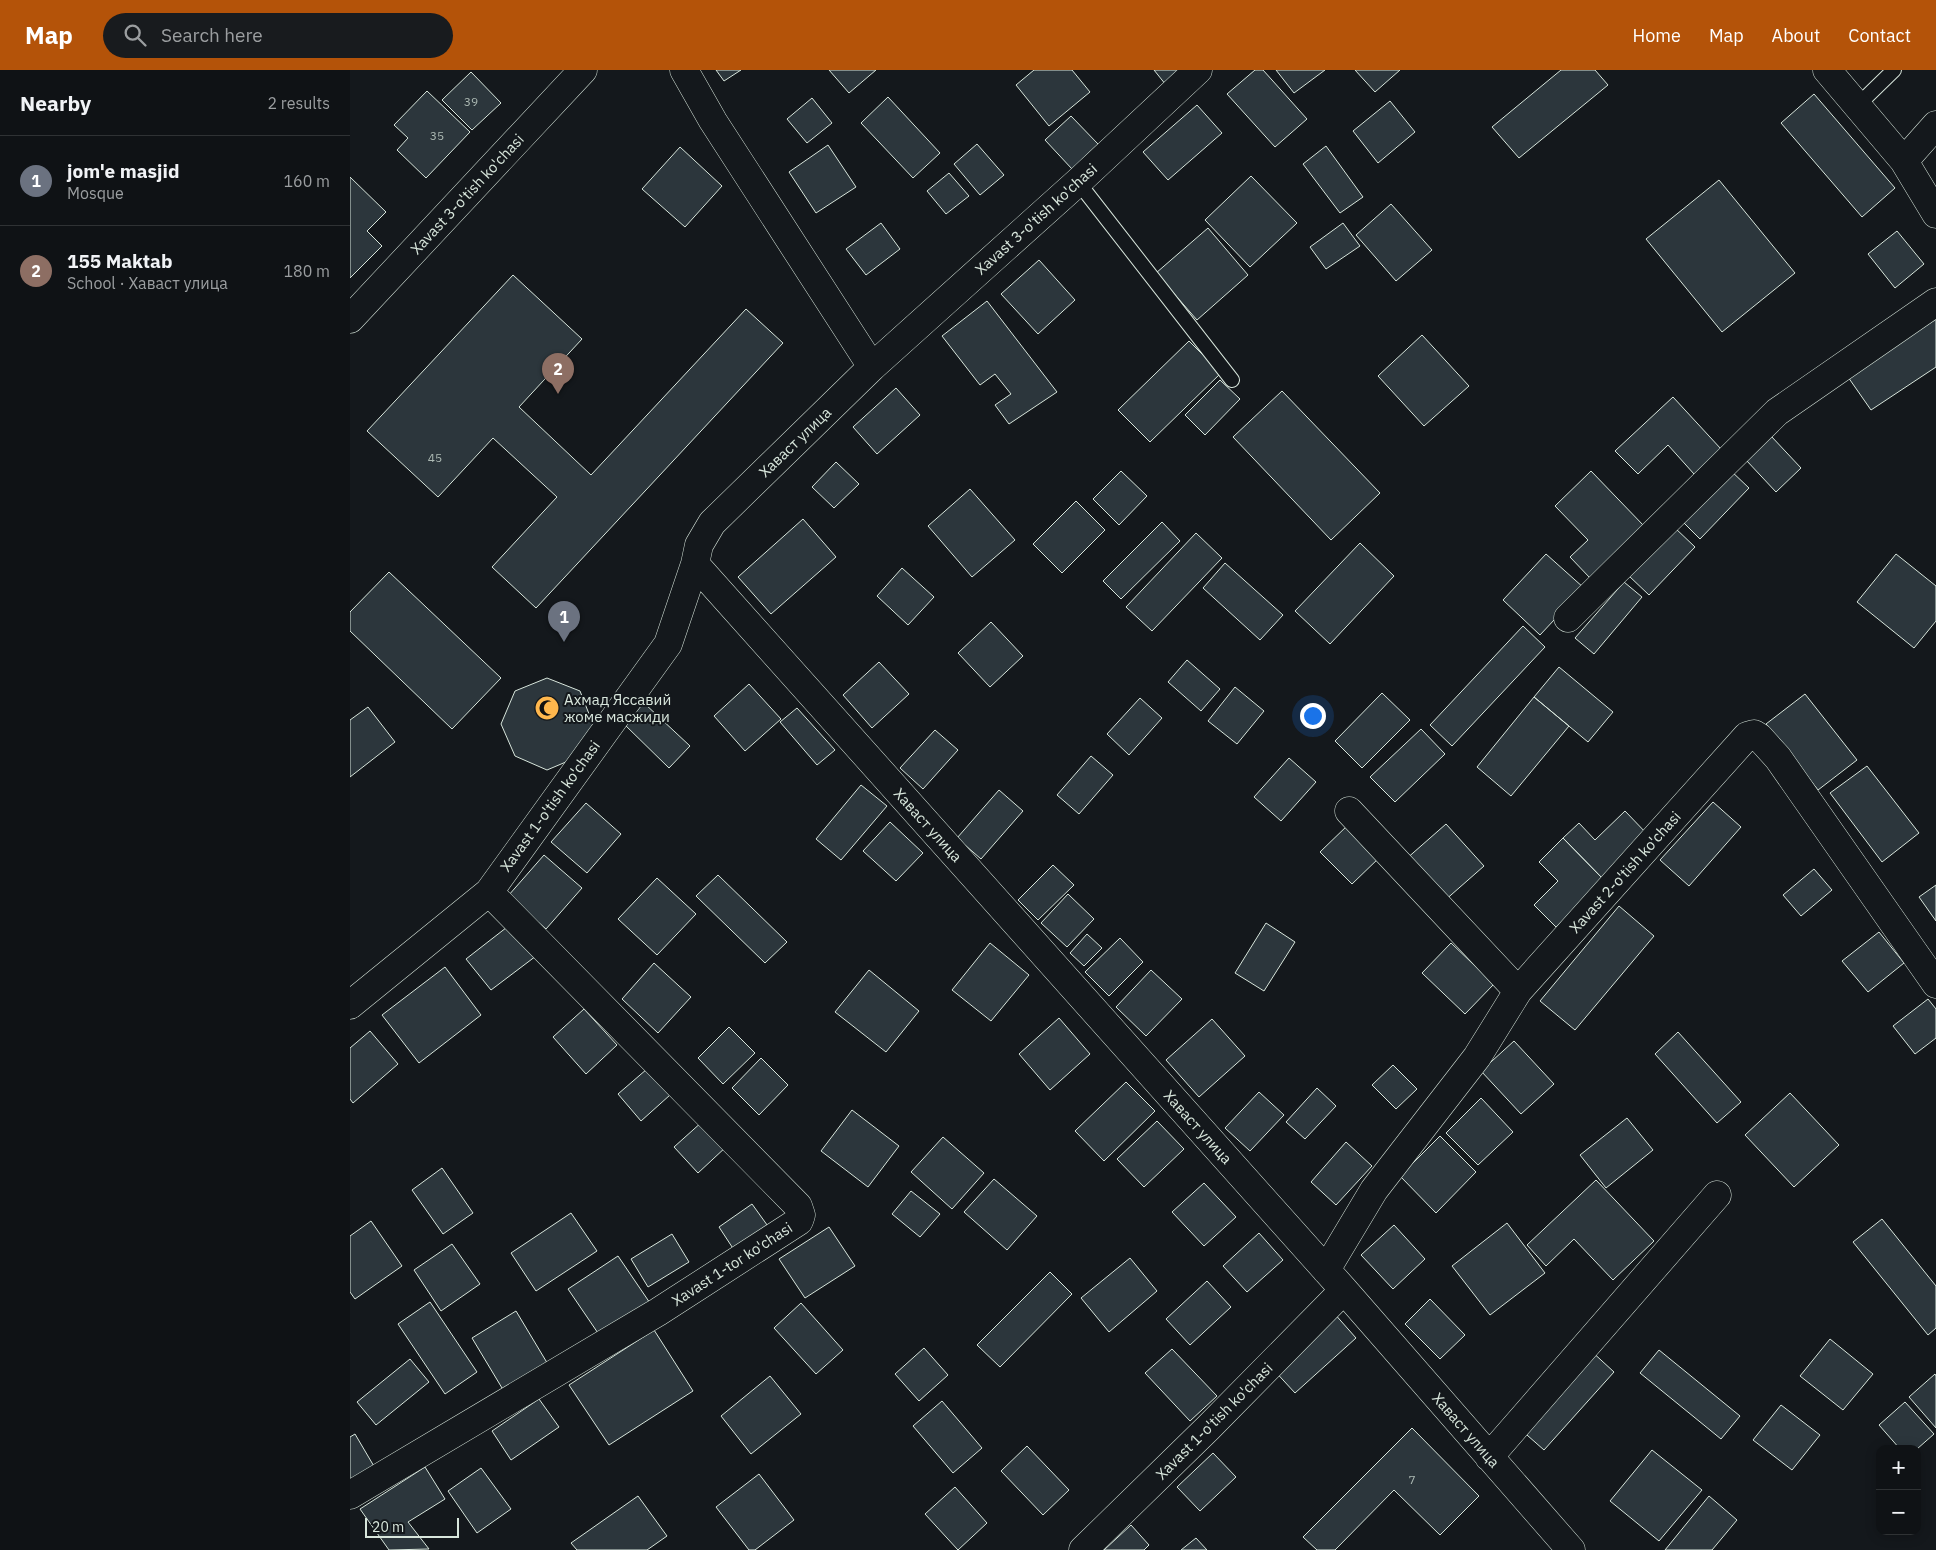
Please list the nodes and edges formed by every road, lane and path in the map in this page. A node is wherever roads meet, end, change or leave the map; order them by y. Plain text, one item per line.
1 (584, 70) edge
2 (684, 70) edge
3 (1198, 70) edge
4 (1827, 70) edge
5 (1894, 70) edge
6 (1857, 106) junction
7 (1936, 125) edge
8 (1904, 162) junction
9 (1078, 182) junction
10 (1936, 214) edge
11 (1936, 302) edge
12 (350, 319) edge
13 (872, 367) junction
14 (1232, 380) dead end
15 (695, 564) junction
16 (1568, 618) dead end
17 (1349, 811) dead end
18 (489, 892) junction
19 (1936, 984) edge
20 (1518, 991) junction
21 (350, 1005) edge
22 (1717, 1196) dead end
23 (1326, 1270) junction
24 (1344, 1290) junction
25 (1489, 1457) junction
26 (350, 1495) edge
27 (1083, 1550) edge
28 (1571, 1550) edge

1 - 12 street, Xavast 3-o'tish ko'chasi
2 - 13 street
3 - 9 street, Xavast 3-o'tish ko'chasi
4 - 6 street
5 - 6 lane
6 - 8 street
7 - 8 street
8 - 10 street
9 - 13 street, Xavast 3-o'tish ko'chasi
9 - 14 lane
11 - 16 street
13 - 15 street, Хаваст улица
15 - 18 street, Xavast 1-o'tish ko'chasi
15 - 23 street, Хаваст улица
17 - 20 street
18 - 21 street, Xavast 1-o'tish ko'chasi
18 - 26 street, Xavast 1-tor ko'chasi
19 - 20 street, Xavast 2-o'tish ko'chasi
20 - 23 street, Xavast 2-o'tish ko'chasi
22 - 25 street
23 - 24 street, Хаваст улица
24 - 25 street, Хаваст улица
24 - 27 street, Xavast 1-o'tish ko'chasi
25 - 28 street, Хаваст улица

